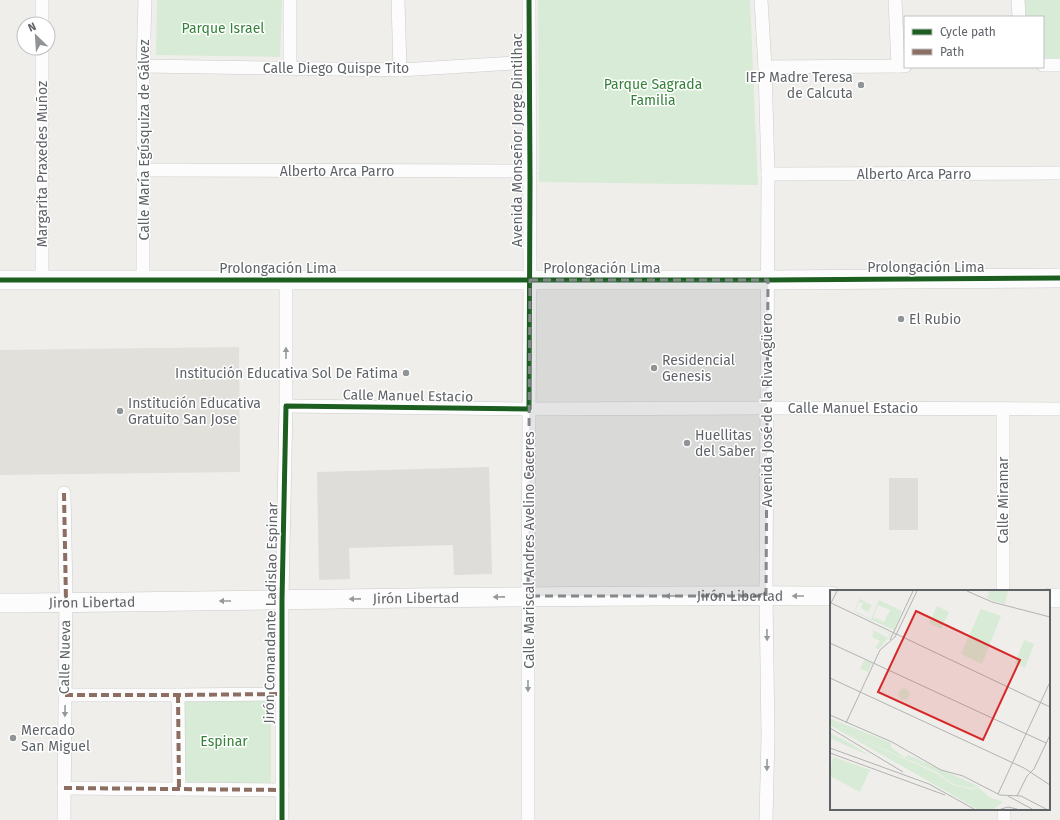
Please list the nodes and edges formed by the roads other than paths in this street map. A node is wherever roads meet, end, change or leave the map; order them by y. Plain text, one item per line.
1 (42, 0) edge
2 (145, 0) edge
3 (290, 0) edge
4 (398, 0) edge
5 (529, 0) edge
6 (761, 0) edge
7 (895, 0) edge
8 (1018, 0) edge
9 (42, 16) edge
10 (1019, 16) edge
11 (42, 56) edge
12 (529, 62) junction
13 (1044, 65) edge
14 (1060, 65) edge
15 (143, 66) junction
16 (902, 66) edge
17 (765, 67) junction
18 (290, 68) junction
19 (400, 70) junction
20 (143, 170) junction
21 (530, 171) junction
22 (768, 174) junction
23 (1060, 174) edge
24 (1060, 278) edge
25 (0, 280) edge
26 (42, 280) junction
27 (143, 280) junction
28 (286, 280) junction
29 (530, 280) junction
30 (768, 280) junction
31 (286, 406) junction
32 (767, 408) junction
33 (529, 409) junction
34 (1003, 409) junction
35 (1060, 409) edge
36 (64, 494) dead end
37 (1003, 590) edge
38 (528, 596) junction
39 (766, 596) junction
40 (830, 596) edge
41 (282, 600) junction
42 (66, 602) junction
43 (0, 603) edge
44 (282, 694) junction
45 (65, 695) junction
46 (178, 695) junction
47 (64, 788) junction
48 (179, 789) junction
49 (282, 790) junction
50 (64, 820) edge
51 (282, 820) edge
52 (528, 820) edge
53 (766, 820) edge

1 - 9 street
2 - 15 street, Calle María Egúsquiza de Gálvez
3 - 18 street
4 - 19 street
5 - 12 street, Avenida Monseñor Jorge Dintilhac
6 - 17 street, Avenida José de la Riva Agüero
7 - 16 street
8 - 10 street
11 - 26 street, Margarita Praxedes Muñoz
12 - 19 street, Calle Diego Quispe Tito
12 - 21 street, Avenida Monseñor Jorge Dintilhac
13 - 14 street
15 - 18 street, Calle Diego Quispe Tito
15 - 20 street, Calle María Egúsquiza de Gálvez
16 - 17 street
17 - 22 street, Avenida José de la Riva Agüero
18 - 19 street, Calle Diego Quispe Tito
20 - 21 street, Alberto Arca Parro
20 - 27 street, Calle María Egúsquiza de Gálvez
21 - 29 street, Avenida Monseñor Jorge Dintilhac
22 - 23 street, Alberto Arca Parro
22 - 30 street, Avenida José de la Riva Agüero
24 - 30 street, Prolongación Lima
25 - 26 street, Prolongación Lima
26 - 27 street, Prolongación Lima
27 - 28 street, Prolongación Lima
28 - 29 street, Prolongación Lima
31 -> 28 street, Jirón Comandante Ladislao Espinar
29 - 30 street, Prolongación Lima
29 - 33 street, Calle Mariscal Andres Avelino Caceres
30 - 32 street, Avenida José de la Riva Agüero
31 - 33 street, Calle Manuel Estacio
31 - 41 street, Jirón Comandante Ladislao Espinar
32 - 33 street, Calle Manuel Estacio
32 - 34 street, Calle Manuel Estacio
32 - 39 street, Avenida José de la Riva Agüero
33 - 38 street, Calle Mariscal Andres Avelino Caceres
34 - 35 street, Calle Manuel Estacio
34 - 37 street, Calle Miramar
36 - 42 street, Calle Nueva
39 -> 38 street, Jirón Libertad
38 -> 41 street, Jirón Libertad
38 -> 52 street, Calle Mariscal Andres Avelino Caceres
40 -> 39 street, Jirón Libertad
39 -> 53 street, Avenida José de la Riva Agüero
41 -> 42 street, Jirón Libertad
41 - 44 street, Jirón Comandante Ladislao Espinar
42 - 43 street, Jirón Libertad
42 - 45 street, Calle Nueva
44 - 46 street
44 - 49 street, Jirón Comandante Ladislao Espinar
45 - 46 street
45 -> 47 street, Calle Nueva
46 - 48 street
47 - 48 street
47 - 50 street, Calle Nueva
48 - 49 street
49 - 51 street, Jirón Comandante Ladislao Espinar

